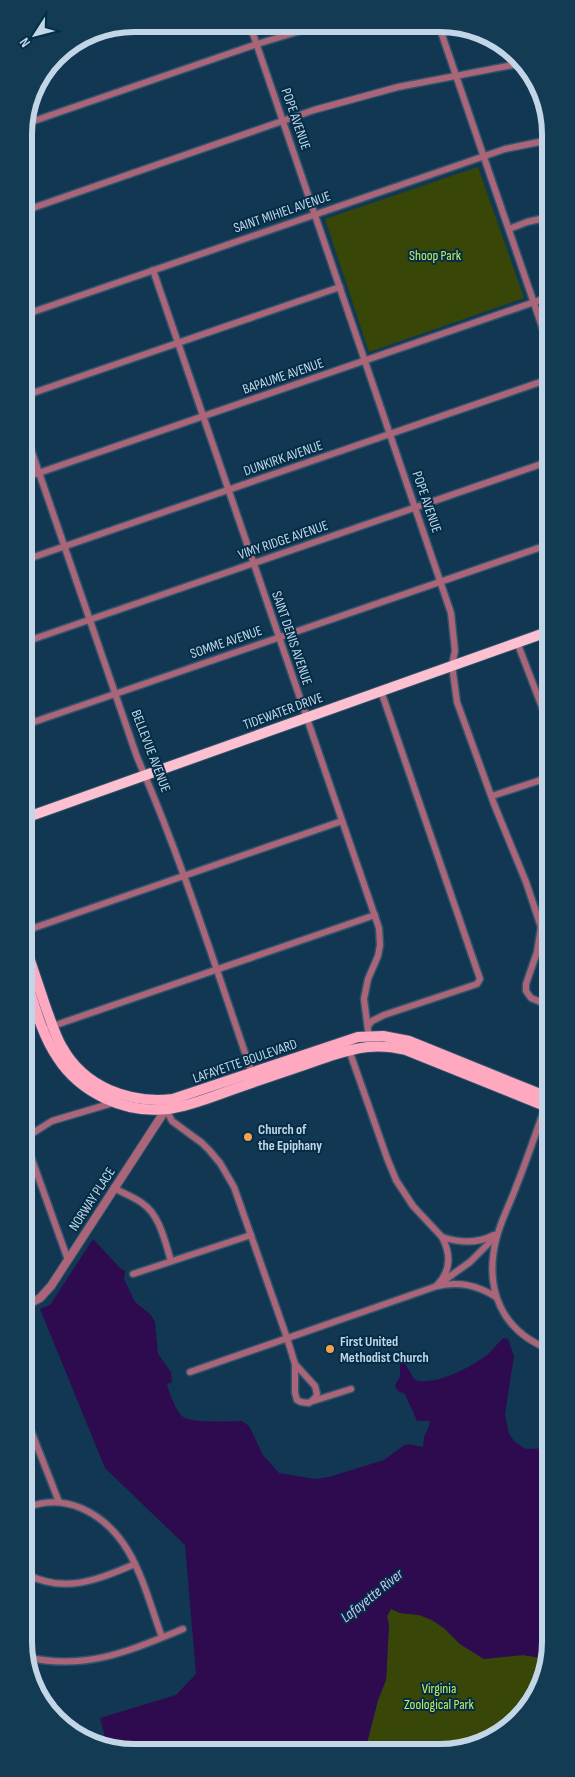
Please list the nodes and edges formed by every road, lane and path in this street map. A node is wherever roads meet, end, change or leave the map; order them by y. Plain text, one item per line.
1 (252, 32) edge
2 (296, 32) edge
3 (442, 32) edge
4 (256, 44) junction
5 (515, 64) edge
6 (457, 76) junction
7 (34, 121) edge
8 (284, 121) junction
9 (542, 141) edge
10 (484, 156) junction
11 (33, 208) edge
12 (315, 213) junction
13 (542, 219) edge
14 (509, 229) junction
15 (153, 270) junction
16 (340, 286) junction
17 (542, 299) edge
18 (534, 302) junction
19 (33, 312) edge
20 (542, 324) edge
21 (177, 344) junction
22 (365, 361) junction
23 (542, 382) edge
24 (33, 393) edge
25 (203, 417) junction
26 (390, 434) junction
27 (33, 455) edge
28 (542, 464) edge
29 (39, 473) junction
30 (33, 475) edge
31 (228, 490) junction
32 (416, 508) junction
33 (65, 546) junction
34 (542, 547) edge
35 (33, 557) edge
36 (253, 563) junction
37 (440, 581) junction
38 (90, 620) junction
39 (542, 634) edge
40 (279, 637) junction
41 (33, 639) edge
42 (517, 642) junction
43 (452, 665) junction
44 (381, 691) junction
45 (115, 693) junction
46 (542, 707) edge
47 (306, 717) junction
48 (33, 722) edge
49 (147, 775) junction
50 (542, 779) edge
51 (492, 796) junction
52 (33, 815) edge
53 (342, 821) junction
54 (184, 875) junction
55 (375, 915) junction
56 (32, 928) edge
57 (216, 970) junction
58 (32, 973) edge
59 (32, 993) edge
60 (542, 1003) edge
61 (48, 1028) junction
62 (369, 1036) junction
63 (347, 1045) junction
64 (253, 1077) junction
65 (118, 1099) junction
66 (173, 1099) junction
67 (542, 1099) edge
68 (166, 1109) junction
69 (542, 1119) edge
70 (32, 1134) edge
71 (32, 1160) edge
72 (114, 1188) junction
73 (498, 1234) junction
74 (251, 1235) junction
75 (442, 1237) junction
76 (68, 1260) junction
77 (171, 1261) junction
78 (133, 1274) dead end
79 (436, 1286) junction
80 (496, 1297) junction
81 (32, 1302) edge
82 (287, 1338) junction
83 (542, 1346) edge
84 (295, 1364) junction
85 (190, 1372) dead end
86 (351, 1389) dead end
87 (312, 1401) junction
88 (32, 1434) edge
89 (59, 1502) junction
90 (32, 1505) edge
91 (135, 1564) junction
92 (32, 1577) edge
93 (183, 1629) dead end
94 (162, 1637) junction
95 (33, 1658) edge

1 - 4 street, POPE AVENUE
2 - 4 street
3 - 6 street
4 - 7 street
4 - 8 street, POPE AVENUE
5 - 6 street
6 - 8 street
6 - 10 street
8 - 11 street
8 - 12 street, POPE AVENUE
9 - 10 street, SAINT MIHIEL AVENUE
10 - 12 street, SAINT MIHIEL AVENUE
10 - 14 street
12 - 15 street, SAINT MIHIEL AVENUE
12 - 16 street, POPE AVENUE
13 - 14 street
14 - 18 street
15 - 19 street, SAINT MIHIEL AVENUE
15 - 21 street, SAINT DENIS AVENUE
16 - 21 street
16 - 22 street, POPE AVENUE
17 - 18 street, BAPAUME AVENUE
18 - 20 street
18 - 22 street, BAPAUME AVENUE
21 - 24 street
21 - 25 street, SAINT DENIS AVENUE
22 - 25 street, BAPAUME AVENUE
22 - 26 street, POPE AVENUE
23 - 26 street, DUNKIRK AVENUE
25 - 29 street, BAPAUME AVENUE
25 - 31 street, SAINT DENIS AVENUE
26 - 31 street, DUNKIRK AVENUE
26 - 32 street, POPE AVENUE
27 - 29 street, BELLEVUE AVENUE
28 - 32 street, VIMY RIDGE AVENUE
29 - 30 street, BAPAUME AVENUE
29 - 33 street, BELLEVUE AVENUE
31 - 33 street, DUNKIRK AVENUE
31 - 36 street, SAINT DENIS AVENUE
32 - 36 street, VIMY RIDGE AVENUE
32 - 37 street, POPE AVENUE
33 - 35 street, DUNKIRK AVENUE
33 - 38 street, BELLEVUE AVENUE
34 - 37 street, SOMME AVENUE
36 - 38 street, VIMY RIDGE AVENUE
36 - 40 street, SAINT DENIS AVENUE
37 - 40 street, SOMME AVENUE
37 - 43 street, POPE AVENUE
38 - 41 street, VIMY RIDGE AVENUE
38 - 45 street, BELLEVUE AVENUE
39 - 42 highway, TIDEWATER DRIVE
40 - 45 street, SOMME AVENUE
40 - 47 street, SAINT DENIS AVENUE
42 - 43 highway, TIDEWATER DRIVE
42 - 46 street
43 - 44 highway, TIDEWATER DRIVE
43 - 51 street, POPE AVENUE
44 - 47 highway, TIDEWATER DRIVE
44 - 62 street
45 - 48 street, SOMME AVENUE
45 - 49 street, BELLEVUE AVENUE
47 - 49 highway, TIDEWATER DRIVE
47 - 53 street, SAINT DENIS AVENUE
49 - 52 highway, TIDEWATER DRIVE
49 - 54 street, BELLEVUE AVENUE
50 - 51 street
51 - 60 street, POPE AVENUE
53 - 54 street
53 - 55 street, SAINT DENIS AVENUE
54 - 56 street
54 - 57 street, BELLEVUE AVENUE
55 - 57 street
55 - 62 street, SAINT DENIS AVENUE
57 - 61 street
57 - 64 street, BELLEVUE AVENUE
58 - 61 main road, LAFAYETTE BOULEVARD
59 - 61 main road, LAFAYETTE BOULEVARD
61 - 65 main road, LAFAYETTE BOULEVARD
62 - 63 main road, LAFAYETTE BOULEVARD
62 - 67 main road, LAFAYETTE BOULEVARD
63 - 64 main road, LAFAYETTE BOULEVARD
63 - 75 street
64 - 66 main road, LAFAYETTE BOULEVARD
64 - 68 main road, LAFAYETTE BOULEVARD
65 - 66 main road, LAFAYETTE BOULEVARD
65 - 68 main road, LAFAYETTE BOULEVARD
65 - 70 street
66 - 68 street, NORWAY PLACE
68 - 72 street, NORWAY PLACE
68 - 74 street
69 - 73 street
71 - 76 street
72 - 76 street, NORWAY PLACE
72 - 77 street
73 - 75 street
73 - 79 street
73 - 80 street
74 - 77 street
74 - 82 street
75 - 79 street
76 - 81 street, NORWAY PLACE
77 - 78 street
79 - 80 street
79 - 82 street
80 - 83 street
82 - 84 street
82 - 85 street
84 - 87 street
84 - 87 street
86 - 87 street
88 - 89 street
89 - 90 street
89 - 91 street
91 - 92 street
91 - 94 street
93 - 94 street
94 - 95 street

